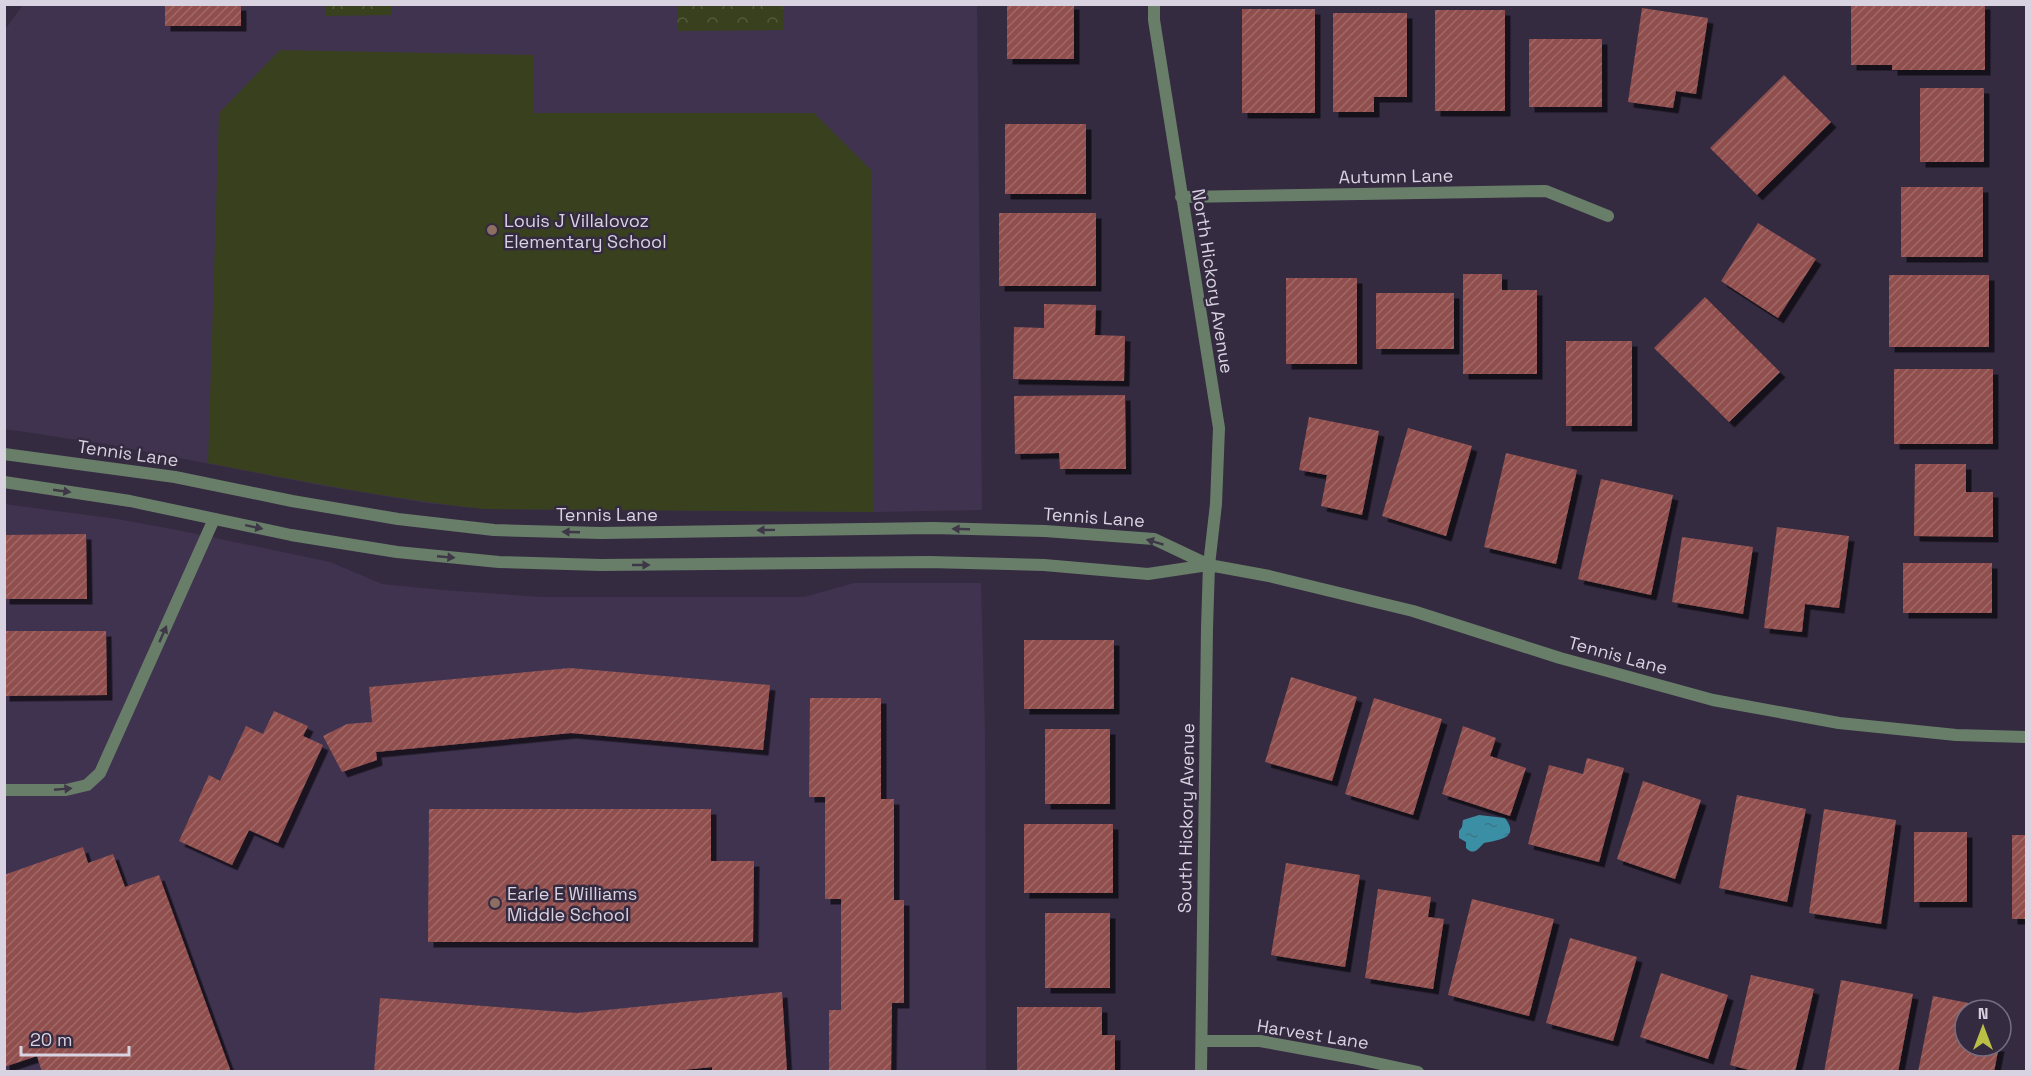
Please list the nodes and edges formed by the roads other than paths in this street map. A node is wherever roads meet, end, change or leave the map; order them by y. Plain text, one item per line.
1 (1154, 4) edge
2 (1181, 197) junction
3 (1608, 216) dead end
4 (4, 454) edge
5 (4, 482) edge
6 (214, 519) junction
7 (1209, 565) junction
8 (2026, 737) edge
9 (4, 790) edge
10 (1202, 1041) junction
11 (1201, 1071) edge
12 (1418, 1071) edge

1 - 2 street, North Hickory Avenue
2 - 3 street, Autumn Lane
2 - 7 street, North Hickory Avenue
7 -> 4 street, Tennis Lane
5 -> 6 street, Tennis Lane
6 -> 7 street, Tennis Lane
9 -> 6 street
7 - 8 street, Tennis Lane
7 - 10 street, South Hickory Avenue
10 - 11 street, South Hickory Avenue
10 - 12 street, Harvest Lane

